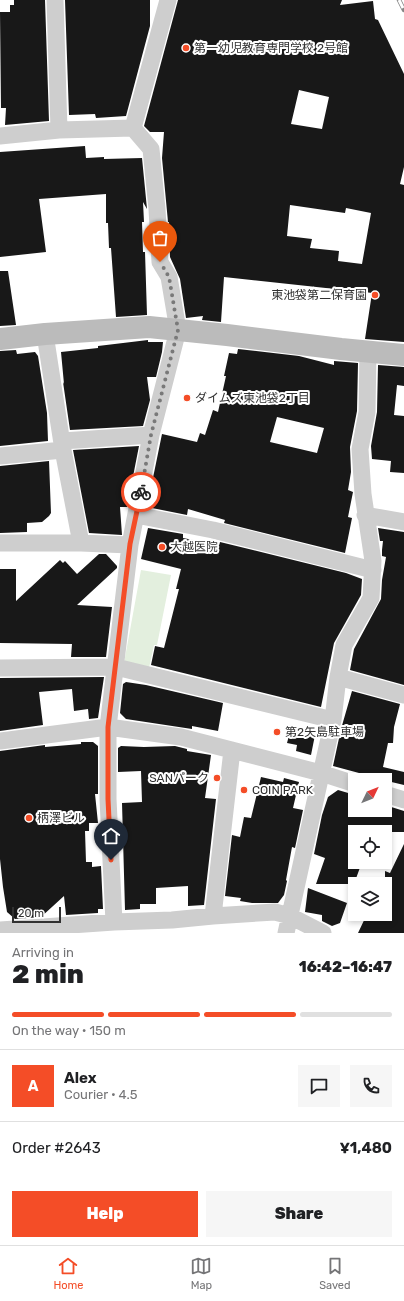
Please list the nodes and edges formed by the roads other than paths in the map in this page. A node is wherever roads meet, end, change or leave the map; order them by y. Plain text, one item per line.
1 (55, 0) edge
2 (168, 0) edge
3 (133, 128) junction
4 (59, 130) junction
5 (0, 136) edge
6 (178, 330) junction
7 (46, 334) junction
8 (0, 339) edge
9 (368, 352) junction
10 (404, 355) edge
11 (151, 435) junction
12 (63, 446) junction
13 (0, 456) edge
14 (136, 515) junction
15 (365, 515) junction
16 (404, 522) edge
17 (0, 543) edge
18 (81, 543) junction
19 (130, 544) junction
20 (373, 570) junction
21 (116, 667) junction
22 (0, 668) edge
23 (338, 677) junction
24 (404, 695) edge
25 (333, 720) junction
26 (108, 727) junction
27 (0, 741) edge
28 (232, 750) junction
29 (321, 773) junction
30 (348, 782) edge
31 (392, 796) edge
32 (404, 800) edge
33 (212, 916) junction
34 (290, 916) junction
35 (114, 922) junction
36 (172, 926) edge
37 (0, 930) edge
38 (286, 933) edge
39 (323, 933) edge

1 - 4 street
2 - 3 street
3 - 4 street
3 - 6 street
4 - 5 street
6 - 7 street
6 - 9 street
6 - 11 street
7 - 8 street
7 - 12 street
9 - 10 street
9 - 15 street
11 - 12 street
11 - 14 street
12 - 13 street
12 - 18 street
14 - 19 street
14 - 20 street
15 - 16 street
15 - 20 street
17 - 18 street
18 - 19 street
19 - 21 street
20 - 23 street
21 - 22 street
21 - 25 street
21 - 26 street
23 - 24 street
23 - 25 street
25 - 29 street
26 - 27 street
26 - 28 street
26 - 35 street
28 - 29 street
28 - 33 street
29 - 30 street
29 - 34 street
31 - 32 street
33 - 34 street
33 - 36 street
34 - 38 street
34 - 39 street
35 - 36 street
35 - 37 street

